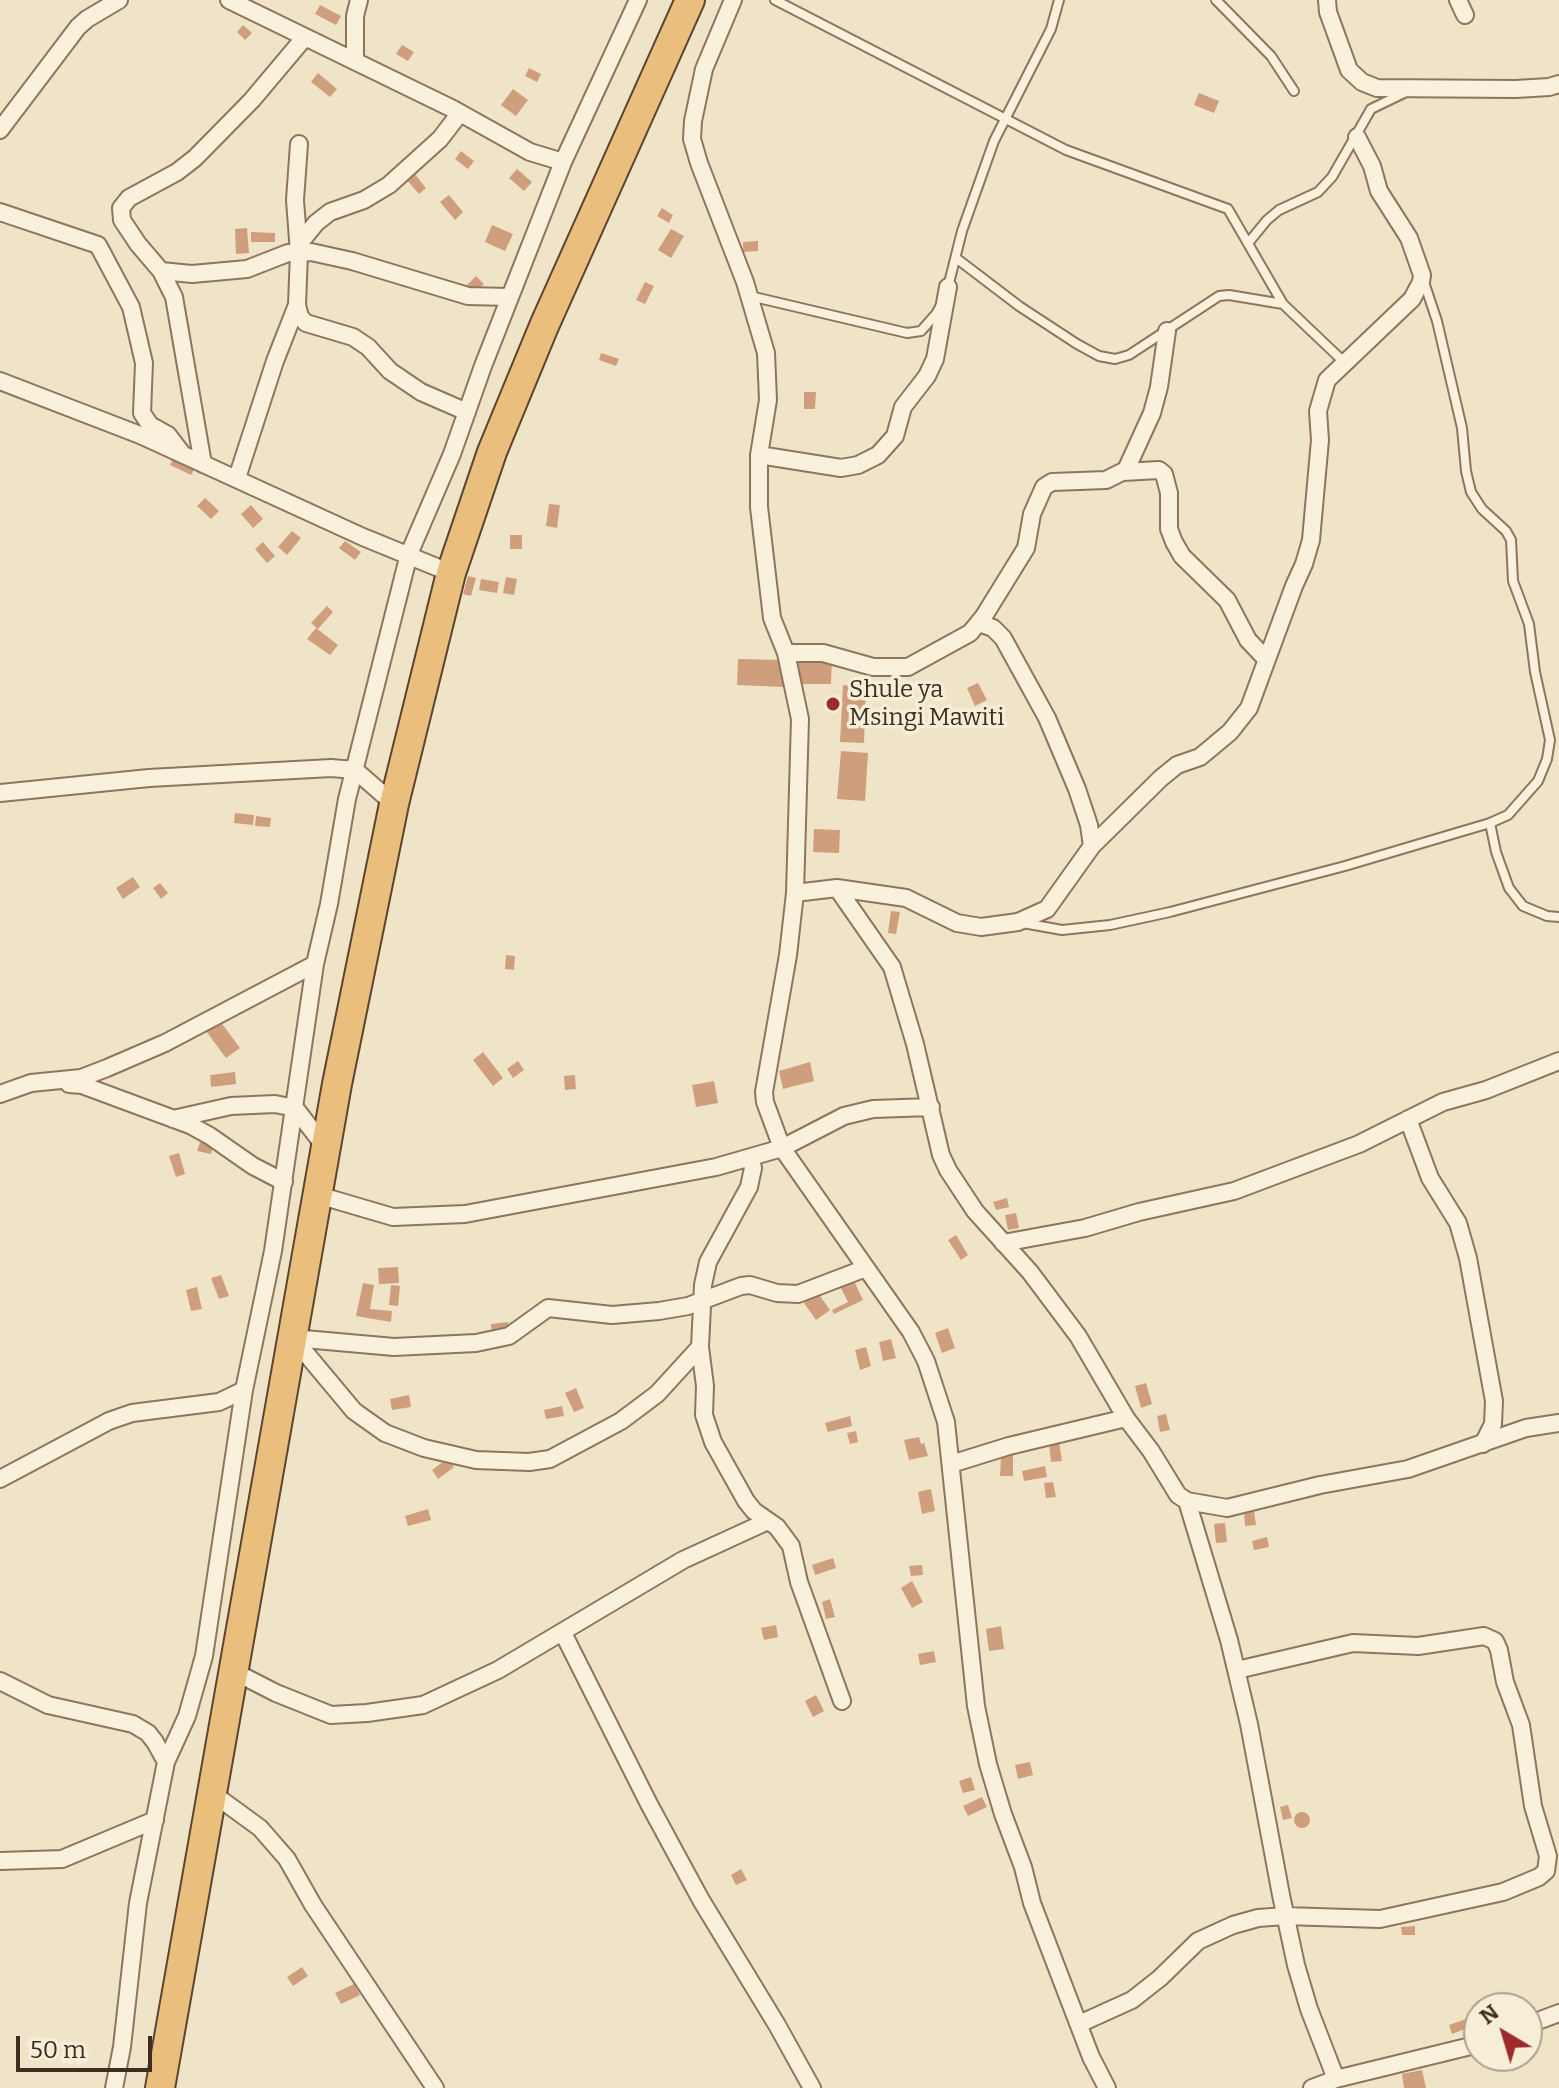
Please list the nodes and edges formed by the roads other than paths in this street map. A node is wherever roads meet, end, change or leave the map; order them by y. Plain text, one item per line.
1 (119, 0) edge
2 (229, 0) edge
3 (359, 0) edge
4 (638, 0) edge
5 (690, 0) edge
6 (733, 0) edge
7 (775, 0) edge
8 (1059, 0) edge
9 (1216, 0) edge
10 (1327, 0) edge
11 (305, 37) junction
12 (355, 61) junction
13 (1559, 84) edge
14 (1412, 89) junction
15 (1294, 91) dead end
16 (460, 113) junction
17 (1005, 117) junction
18 (0, 130) edge
19 (1357, 137) junction
20 (299, 144) dead end
21 (563, 162) junction
22 (0, 213) edge
23 (1249, 242) junction
24 (299, 248) junction
25 (956, 258) junction
26 (161, 271) junction
27 (1422, 275) junction
28 (948, 287) junction
29 (749, 295) junction
30 (510, 297) junction
31 (1283, 304) junction
32 (297, 305) junction
33 (1167, 331) junction
34 (1344, 362) junction
35 (0, 381) edge
36 (467, 412) junction
37 (181, 453) junction
38 (759, 455) junction
39 (203, 464) junction
40 (1123, 472) junction
41 (237, 478) junction
42 (409, 554) junction
43 (451, 573) junction
44 (979, 623) junction
45 (786, 653) junction
46 (1266, 659) junction
47 (355, 770) junction
48 (0, 793) edge
49 (394, 804) junction
50 (1490, 823) junction
51 (1092, 846) junction
52 (837, 888) junction
53 (795, 893) junction
54 (1559, 917) edge
55 (1018, 922) junction
56 (315, 964) junction
57 (1559, 1061) edge
58 (54, 1082) junction
59 (0, 1094) edge
60 (931, 1107) junction
61 (295, 1108) junction
62 (173, 1119) junction
63 (1408, 1119) junction
64 (326, 1148) junction
65 (782, 1148) junction
66 (751, 1159) junction
67 (284, 1182) junction
68 (318, 1195) junction
69 (1003, 1243) junction
70 (866, 1268) junction
71 (702, 1301) junction
72 (293, 1338) junction
73 (700, 1347) junction
74 (244, 1390) junction
75 (1126, 1418) junction
76 (1559, 1423) edge
77 (1483, 1444) junction
78 (951, 1464) junction
79 (0, 1479) edge
80 (1187, 1501) junction
81 (768, 1521) junction
82 (563, 1633) junction
83 (1237, 1670) junction
84 (233, 1671) junction
85 (0, 1681) edge
86 (842, 1701) dead end
87 (166, 1762) junction
88 (212, 1793) junction
89 (155, 1820) junction
90 (0, 1861) edge
91 (1285, 1916) junction
92 (1079, 2024) junction
93 (1463, 2048) edge
94 (1336, 2079) junction
95 (114, 2088) edge
96 (160, 2088) edge
97 (435, 2088) edge
98 (812, 2088) edge
99 (1107, 2088) edge
100 (1312, 2088) edge

1 - 18 street
2 - 11 street
3 - 12 street
4 - 21 street
5 - 43 highway
6 - 29 street
7 - 17 lane
8 - 17 lane
9 - 15 lane
10 - 14 street
11 - 12 street
11 - 26 street
12 - 16 street
13 - 14 street
14 - 19 lane
16 - 21 street
16 - 24 street
17 - 23 lane
17 - 25 lane
19 - 23 lane
19 - 27 street
20 - 24 street
21 - 30 street
22 - 37 street
23 - 31 lane
24 - 26 street
24 - 30 street
24 - 32 street
25 - 28 lane
25 - 33 lane
26 - 39 street
27 - 34 street
27 - 50 lane
28 - 29 lane
28 - 38 street
29 - 38 street
30 - 36 street
31 - 33 lane
31 - 34 lane
32 - 36 street
32 - 41 street
33 - 40 street
34 - 46 street
35 - 37 street
36 - 42 street
37 - 39 street
38 - 45 street
39 - 41 street
40 - 44 street
40 - 46 street
41 - 42 street
42 - 43 street
42 - 47 street
43 - 49 highway
44 - 45 street
44 - 51 street
45 - 53 street
46 - 51 street
47 - 48 street
47 - 49 street
47 - 56 street
49 - 64 highway
50 - 54 lane
50 - 55 lane
51 - 55 street
52 - 53 street
52 - 55 street
52 - 60 street
53 - 65 street
56 - 58 street
56 - 61 street
57 - 63 street
58 - 59 street
58 - 62 street
60 - 65 street
60 - 69 street
61 - 62 street
61 - 64 street
61 - 67 street
62 - 67 street
63 - 69 street
63 - 77 street
64 - 68 highway
65 - 66 street
65 - 70 street
66 - 68 street
66 - 71 street
67 - 74 street
68 - 72 highway
69 - 75 street
70 - 71 street
70 - 78 street
71 - 72 street
71 - 73 street
72 - 73 street
72 - 84 highway
73 - 81 street
74 - 79 street
74 - 87 street
75 - 78 street
75 - 80 street
76 - 77 street
77 - 80 street
78 - 92 street
80 - 83 street
81 - 82 street
81 - 86 street
82 - 84 street
82 - 98 street
83 - 91 street
83 - 91 street
84 - 88 highway
85 - 87 street
87 - 89 street
88 - 96 highway
88 - 97 street
89 - 90 street
89 - 95 street
91 - 92 street
91 - 94 street
92 - 99 street
93 - 94 street
94 - 100 street

